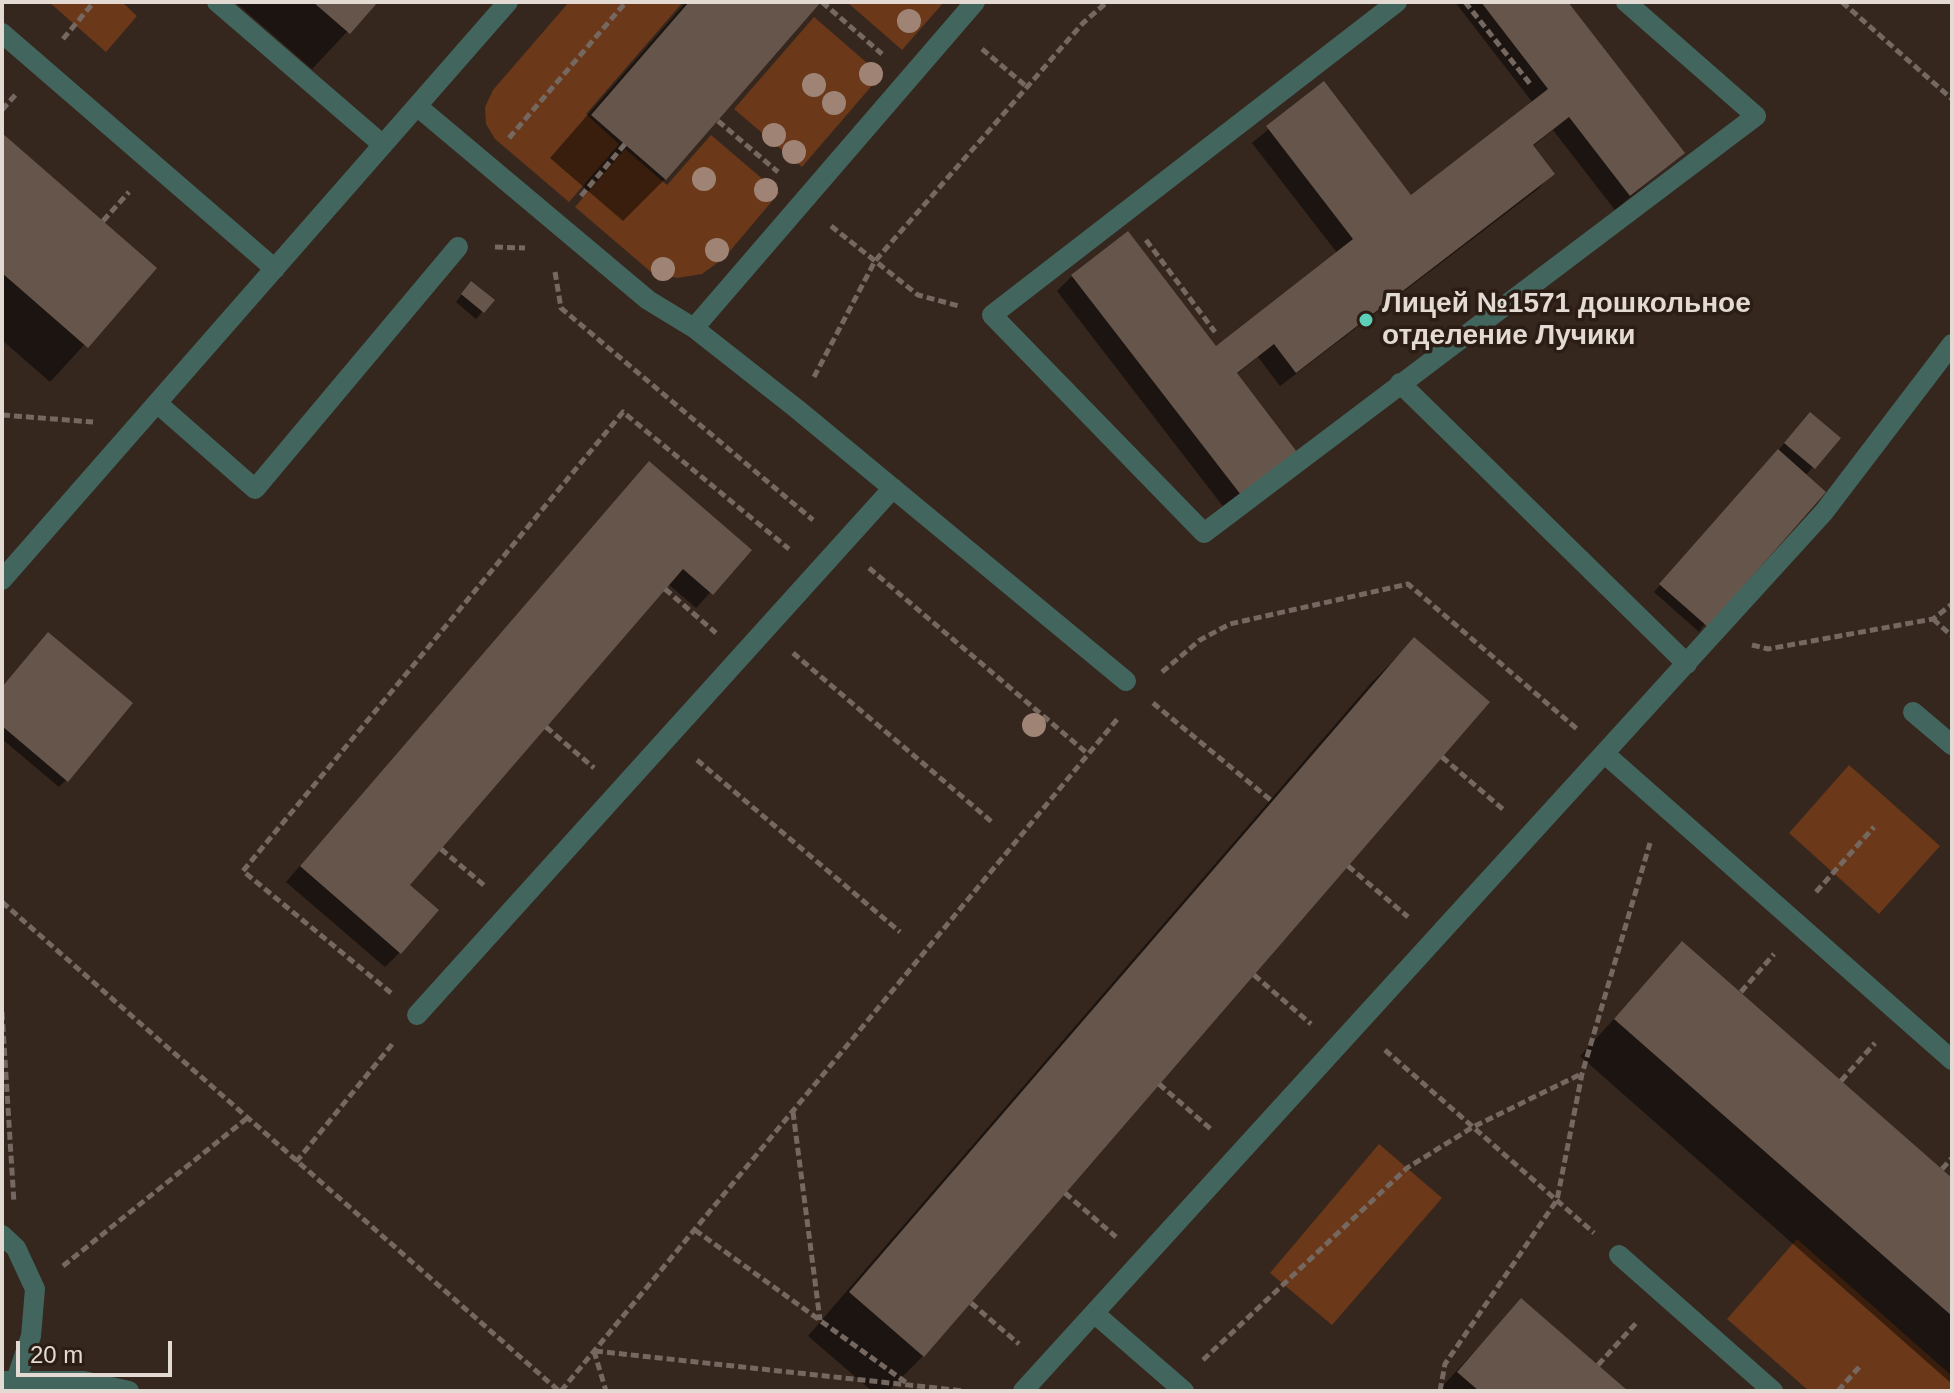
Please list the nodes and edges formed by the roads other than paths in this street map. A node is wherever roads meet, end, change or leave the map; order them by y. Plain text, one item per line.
1 (217, 2) edge
2 (508, 2) edge
3 (975, 2) edge
4 (1397, 2) edge
5 (1626, 2) edge
6 (2, 33) edge
7 (417, 106) junction
8 (383, 145) junction
9 (458, 247) road end
10 (275, 269) junction
11 (694, 328) junction
12 (1952, 344) edge
13 (1400, 383) junction
14 (157, 403) junction
15 (893, 488) junction
16 (9, 562) edge
17 (2, 580) edge
18 (1687, 664) junction
19 (1126, 681) dead end
20 (1913, 712) dead end
21 (1952, 745) edge
22 (1605, 754) junction
23 (417, 1015) road end
24 (1952, 1060) edge
25 (9, 1241) edge
26 (1619, 1255) road end
27 (1094, 1313) junction
28 (9, 1381) edge
29 (85, 1386) edge
30 (1180, 1388) edge
31 (129, 1391) edge
32 (1023, 1391) edge
33 (1773, 1391) edge

1 - 8 lane
2 - 7 lane
3 - 11 lane
4 - 13 lane
5 - 13 lane
6 - 10 lane
7 - 8 lane
7 - 11 lane
8 - 10 lane
9 - 14 lane
10 - 14 lane
11 - 15 lane
12 - 18 lane
13 - 18 lane
14 - 16 lane
15 - 19 lane
15 - 23 lane
16 - 17 lane
18 - 22 lane
20 - 21 lane
22 - 24 lane
22 - 27 lane
25 - 28 lane
26 - 33 lane
27 - 30 lane
27 - 32 lane
28 - 29 lane
29 - 31 lane

